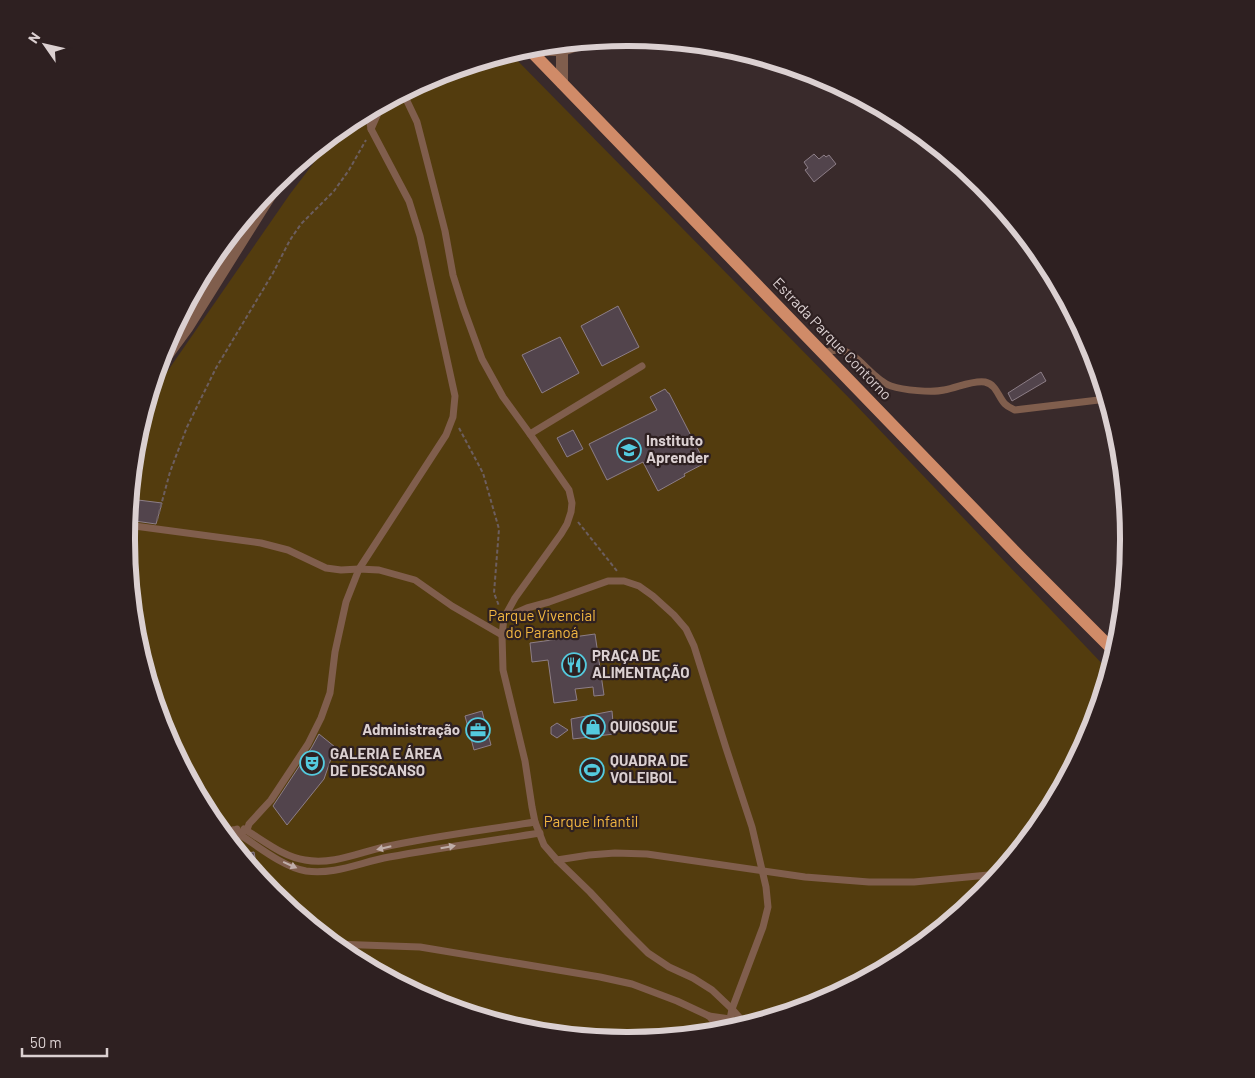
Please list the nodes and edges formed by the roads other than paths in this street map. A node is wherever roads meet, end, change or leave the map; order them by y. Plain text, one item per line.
1 (562, 50) edge
2 (535, 55) edge
3 (562, 82) junction
4 (406, 99) edge
5 (378, 114) edge
6 (369, 119) edge
7 (371, 129) junction
8 (258, 213) edge
9 (243, 232) edge
10 (242, 241) junction
11 (173, 347) edge
12 (823, 353) junction
13 (642, 366) dead end
14 (1100, 400) edge
15 (530, 434) junction
16 (135, 526) edge
17 (359, 569) junction
18 (504, 618) junction
19 (502, 635) junction
20 (1108, 645) edge
21 (535, 822) junction
22 (242, 829) junction
23 (232, 832) edge
24 (540, 833) junction
25 (233, 834) edge
26 (269, 848) junction
27 (557, 860) junction
28 (762, 871) junction
29 (987, 875) edge
30 (348, 944) edge
31 (732, 1009) junction
32 (709, 1016) junction
33 (740, 1018) edge
34 (730, 1019) joint
35 (716, 1024) edge

1 - 3 street
2 - 3 main road, Estrada Parque Contorno
3 - 12 main road, Estrada Parque Contorno
4 - 15 lane
5 - 7 lane
6 - 7 lane
7 - 17 lane
8 - 10 street
9 - 10 street
10 - 11 street
12 - 14 lane
12 - 20 main road, Estrada Parque Contorno
13 - 15 lane
15 - 18 lane
16 - 17 lane
17 - 19 lane
17 - 22 lane
18 - 19 lane
18 - 28 lane
19 - 21 lane
21 - 24 lane
21 -> 26 lane
22 - 23 lane
22 - 25 lane
22 - 26 lane
26 -> 24 lane
24 - 27 lane
27 - 28 lane
27 - 31 lane
28 - 29 lane
28 - 31 lane
30 - 32 lane
31 - 33 lane
31 - 34 lane
32 - 34 lane
32 - 35 lane

